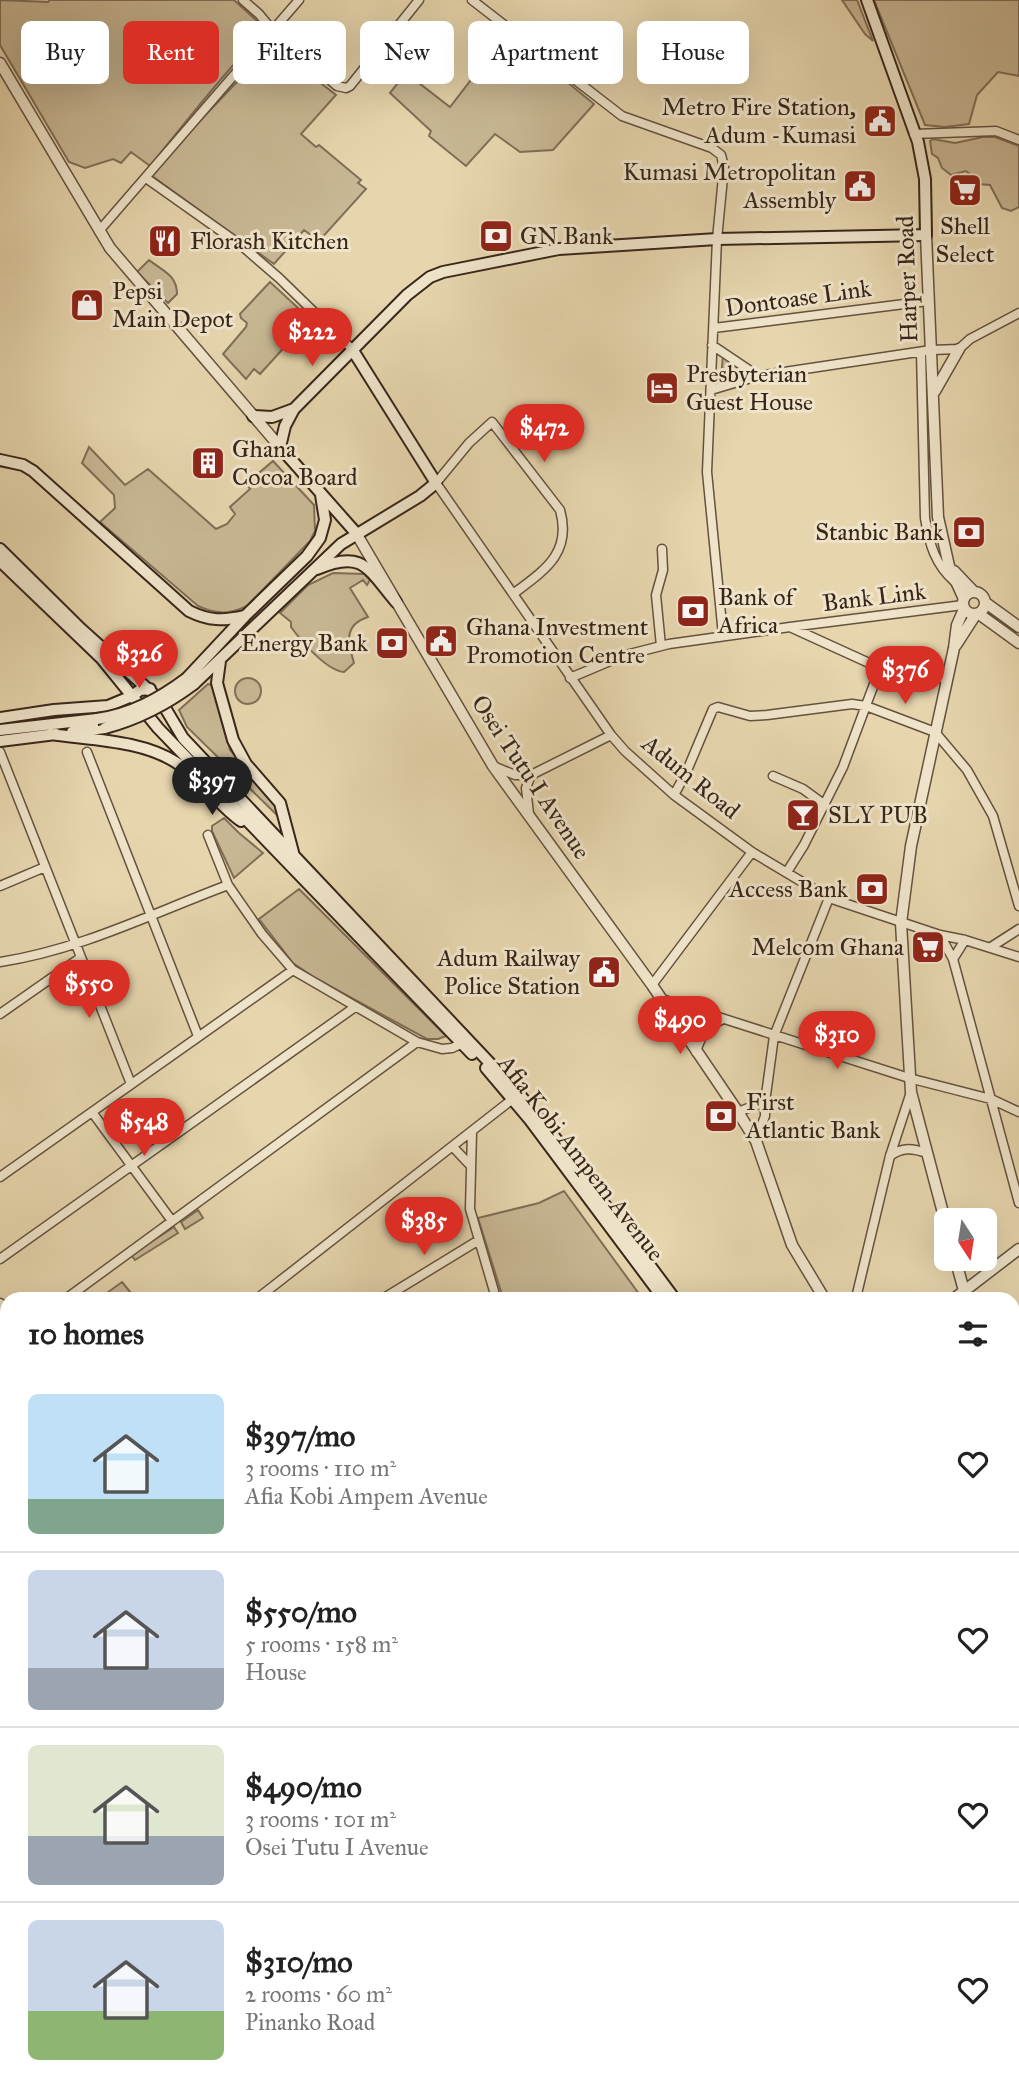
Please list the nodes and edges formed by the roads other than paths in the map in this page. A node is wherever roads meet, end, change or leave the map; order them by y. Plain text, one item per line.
1 (243, 0) edge
2 (299, 0) edge
3 (419, 0) edge
4 (472, 0) edge
5 (867, 0) edge
6 (265, 21) edge
7 (281, 21) edge
8 (0, 63) edge
9 (233, 77) edge
10 (335, 84) edge
11 (914, 134) junction
12 (1019, 140) edge
13 (146, 178) junction
14 (99, 231) junction
15 (926, 235) junction
16 (717, 239) junction
17 (928, 301) junction
18 (1019, 313) edge
19 (1008, 320) junction
20 (1019, 321) edge
21 (714, 328) junction
22 (712, 345) junction
23 (352, 349) junction
24 (959, 349) junction
25 (926, 351) junction
26 (758, 376) junction
27 (711, 390) junction
28 (933, 396) junction
29 (294, 409) junction
30 (253, 416) junction
31 (280, 447) junction
32 (0, 460) edge
33 (436, 483) junction
34 (321, 493) junction
35 (356, 533) junction
36 (0, 549) edge
37 (662, 550) dead end
38 (0, 561) edge
39 (949, 566) junction
40 (308, 573) junction
41 (957, 584) junction
42 (974, 592) junction
43 (513, 594) junction
44 (396, 602) junction
45 (986, 603) junction
46 (963, 604) junction
47 (978, 614) junction
48 (244, 616) junction
49 (790, 627) junction
50 (1019, 627) edge
51 (723, 635) junction
52 (1019, 643) edge
53 (661, 646) junction
54 (954, 648) junction
55 (220, 661) junction
56 (880, 668) junction
57 (570, 678) junction
58 (947, 679) junction
59 (150, 689) junction
60 (132, 696) junction
61 (866, 706) junction
62 (0, 718) edge
63 (0, 730) edge
64 (935, 732) junction
65 (13, 733) junction
66 (51, 734) junction
67 (611, 735) junction
68 (0, 741) edge
69 (0, 752) edge
70 (87, 752) dead end
71 (493, 765) junction
72 (531, 775) junction
73 (773, 776) dead end
74 (674, 795) junction
75 (825, 805) junction
76 (528, 814) junction
77 (208, 835) dead end
78 (269, 841) junction
79 (752, 852) junction
80 (294, 856) junction
81 (45, 867) junction
82 (788, 872) junction
83 (228, 884) junction
84 (0, 886) edge
85 (829, 898) junction
86 (1019, 906) edge
87 (150, 915) junction
88 (901, 923) junction
89 (1019, 929) edge
90 (940, 935) junction
91 (965, 940) junction
92 (75, 945) junction
93 (991, 947) junction
94 (1019, 957) edge
95 (80, 958) junction
96 (953, 959) junction
97 (0, 962) edge
98 (293, 970) junction
99 (652, 985) junction
100 (660, 999) junction
101 (355, 1007) junction
102 (0, 1014) edge
103 (723, 1019) junction
104 (198, 1036) junction
105 (774, 1036) junction
106 (418, 1042) junction
107 (465, 1042) junction
108 (696, 1052) junction
109 (909, 1078) junction
110 (131, 1084) junction
111 (911, 1092) junction
112 (516, 1096) junction
113 (765, 1097) junction
114 (990, 1099) junction
115 (92, 1112) junction
116 (738, 1112) junction
117 (1019, 1112) edge
118 (472, 1132) junction
119 (756, 1141) junction
120 (453, 1147) junction
121 (927, 1153) junction
122 (890, 1156) junction
123 (470, 1165) junction
124 (132, 1166) junction
125 (0, 1177) edge
126 (1019, 1203) edge
127 (942, 1208) edge
128 (172, 1221) junction
129 (479, 1240) junction
130 (1019, 1249) edge
131 (0, 1259) edge
132 (959, 1271) edge
133 (75, 1292) edge
134 (265, 1292) edge
135 (394, 1292) edge
136 (494, 1292) edge
137 (659, 1292) edge
138 (670, 1292) edge
139 (820, 1292) edge
140 (857, 1292) edge
141 (964, 1292) edge
142 (969, 1292) edge

1 - 6 street
2 - 7 street
3 - 10 street
4 - 16 street
5 - 11 main road, Harper Road
8 - 14 street, Osei Tutu I Avenue
9 - 13 street
11 - 12 street
11 - 15 main road, Harper Road
13 - 14 street
13 - 23 street
14 - 30 street, Osei Tutu I Avenue
15 - 16 main road
15 - 17 street, Harper Road
16 - 21 street
16 - 23 main road
17 - 21 street, Dontoase Link
17 - 25 street, Harper Road
18 - 19 street
19 - 20 street
19 - 24 street
21 - 22 street
22 - 26 street
22 - 27 street
23 - 29 main road
23 - 33 main road, Adum Road
24 - 25 street
24 - 28 street
25 - 26 street
25 - 28 street, Harper Road
25 - 41 street
26 - 27 street
27 - 51 street
28 - 39 street, Harper Road
29 - 30 main road
29 - 31 main road
30 - 31 street, Osei Tutu I Avenue
31 - 34 main road, Osei Tutu I Avenue
32 - 48 main road
33 - 35 main road
33 - 43 street, Adum Road
33 - 43 street
34 - 35 main road, Osei Tutu I Avenue
34 - 48 main road
35 - 40 main road
35 - 44 street, Osei Tutu I Avenue
36 - 59 main road, Afia Kobi Ampem Avenue
37 - 53 street
38 - 60 main road, Afia Kobi Ampem Avenue
39 - 41 street, Harper Road
39 - 42 street
40 - 44 main road
40 - 55 main road
41 - 46 street, Harper Road
42 - 45 street
42 - 46 street
43 - 57 street, Adum Road
44 - 71 street, Osei Tutu I Avenue
45 - 47 street
45 - 50 street
46 - 47 street
46 - 49 street, Bank Link
46 - 54 street
47 - 52 street
47 - 54 street
48 - 65 main road, bridge
49 - 51 street, Bank Link
49 - 56 street
51 - 53 street, Bank Link
53 - 57 street, Bank Link
54 - 58 street
55 - 66 main road, bridge
55 - 80 main road
56 - 58 street
56 - 61 street
57 - 67 street, Adum Road
58 - 64 street
59 - 60 main road
59 - 80 main road, Afia Kobi Ampem Avenue
60 - 62 main road
60 - 78 main road, Afia Kobi Ampem Avenue
61 - 64 street
61 - 74 street
61 - 75 street
63 - 65 main road
64 - 86 street
64 - 88 street
65 - 66 main road
65 - 68 main road
66 - 78 main road
67 - 72 street
67 - 74 street, Adum Road
69 - 81 street
70 - 87 street
71 - 72 street
71 - 76 street, Osei Tutu I Avenue
72 - 76 street
73 - 75 street
74 - 79 street, Adum Road
75 - 82 street
76 - 99 street, Osei Tutu I Avenue
77 - 83 street
78 - 107 main road, Afia Kobi Ampem Avenue
79 - 82 street, Adum Road
79 - 99 street
80 - 107 main road, Afia Kobi Ampem Avenue
81 - 84 street
81 - 92 street
82 - 85 street, Adum Road
83 - 87 street
83 - 98 street
85 - 88 street, Adum Road
85 - 105 street
87 - 92 street
87 - 104 street
88 - 90 street, Adum Road
88 - 109 street
89 - 93 street
90 - 91 street, Adum Road
90 - 96 street
91 - 93 street, Adum Road
91 - 96 street
92 - 95 street
92 - 97 street
93 - 94 street, Adum Road
95 - 102 street
95 - 110 street
96 - 114 street
98 - 101 street
98 - 104 street
99 - 100 street, Osei Tutu I Avenue
100 - 103 street
100 - 108 street, Osei Tutu I Avenue
101 - 106 street
101 - 124 street
103 - 105 street
103 - 108 street
104 - 110 street
105 - 109 street
105 - 113 street
106 - 107 street
106 - 128 street
107 - 112 main road, Afia Kobi Ampem Avenue
108 - 116 street, Osei Tutu I Avenue
109 - 111 street
109 - 114 street
110 - 115 street
111 - 121 street
111 - 122 street
112 - 118 street
112 - 137 main road, Afia Kobi Ampem Avenue
112 - 138 main road, Afia Kobi Ampem Avenue
113 - 116 street
113 - 119 street
114 - 117 street
114 - 126 street
115 - 124 street
115 - 125 street
116 - 119 street, Osei Tutu I Avenue
118 - 120 street
118 - 123 street
119 - 139 street, Osei Tutu I Avenue
120 - 123 street
120 - 134 street
121 - 122 street
121 - 127 street
122 - 140 street
123 - 129 street
124 - 128 street
124 - 131 street
128 - 133 street
129 - 135 street
129 - 136 street
130 - 142 street
132 - 141 street

